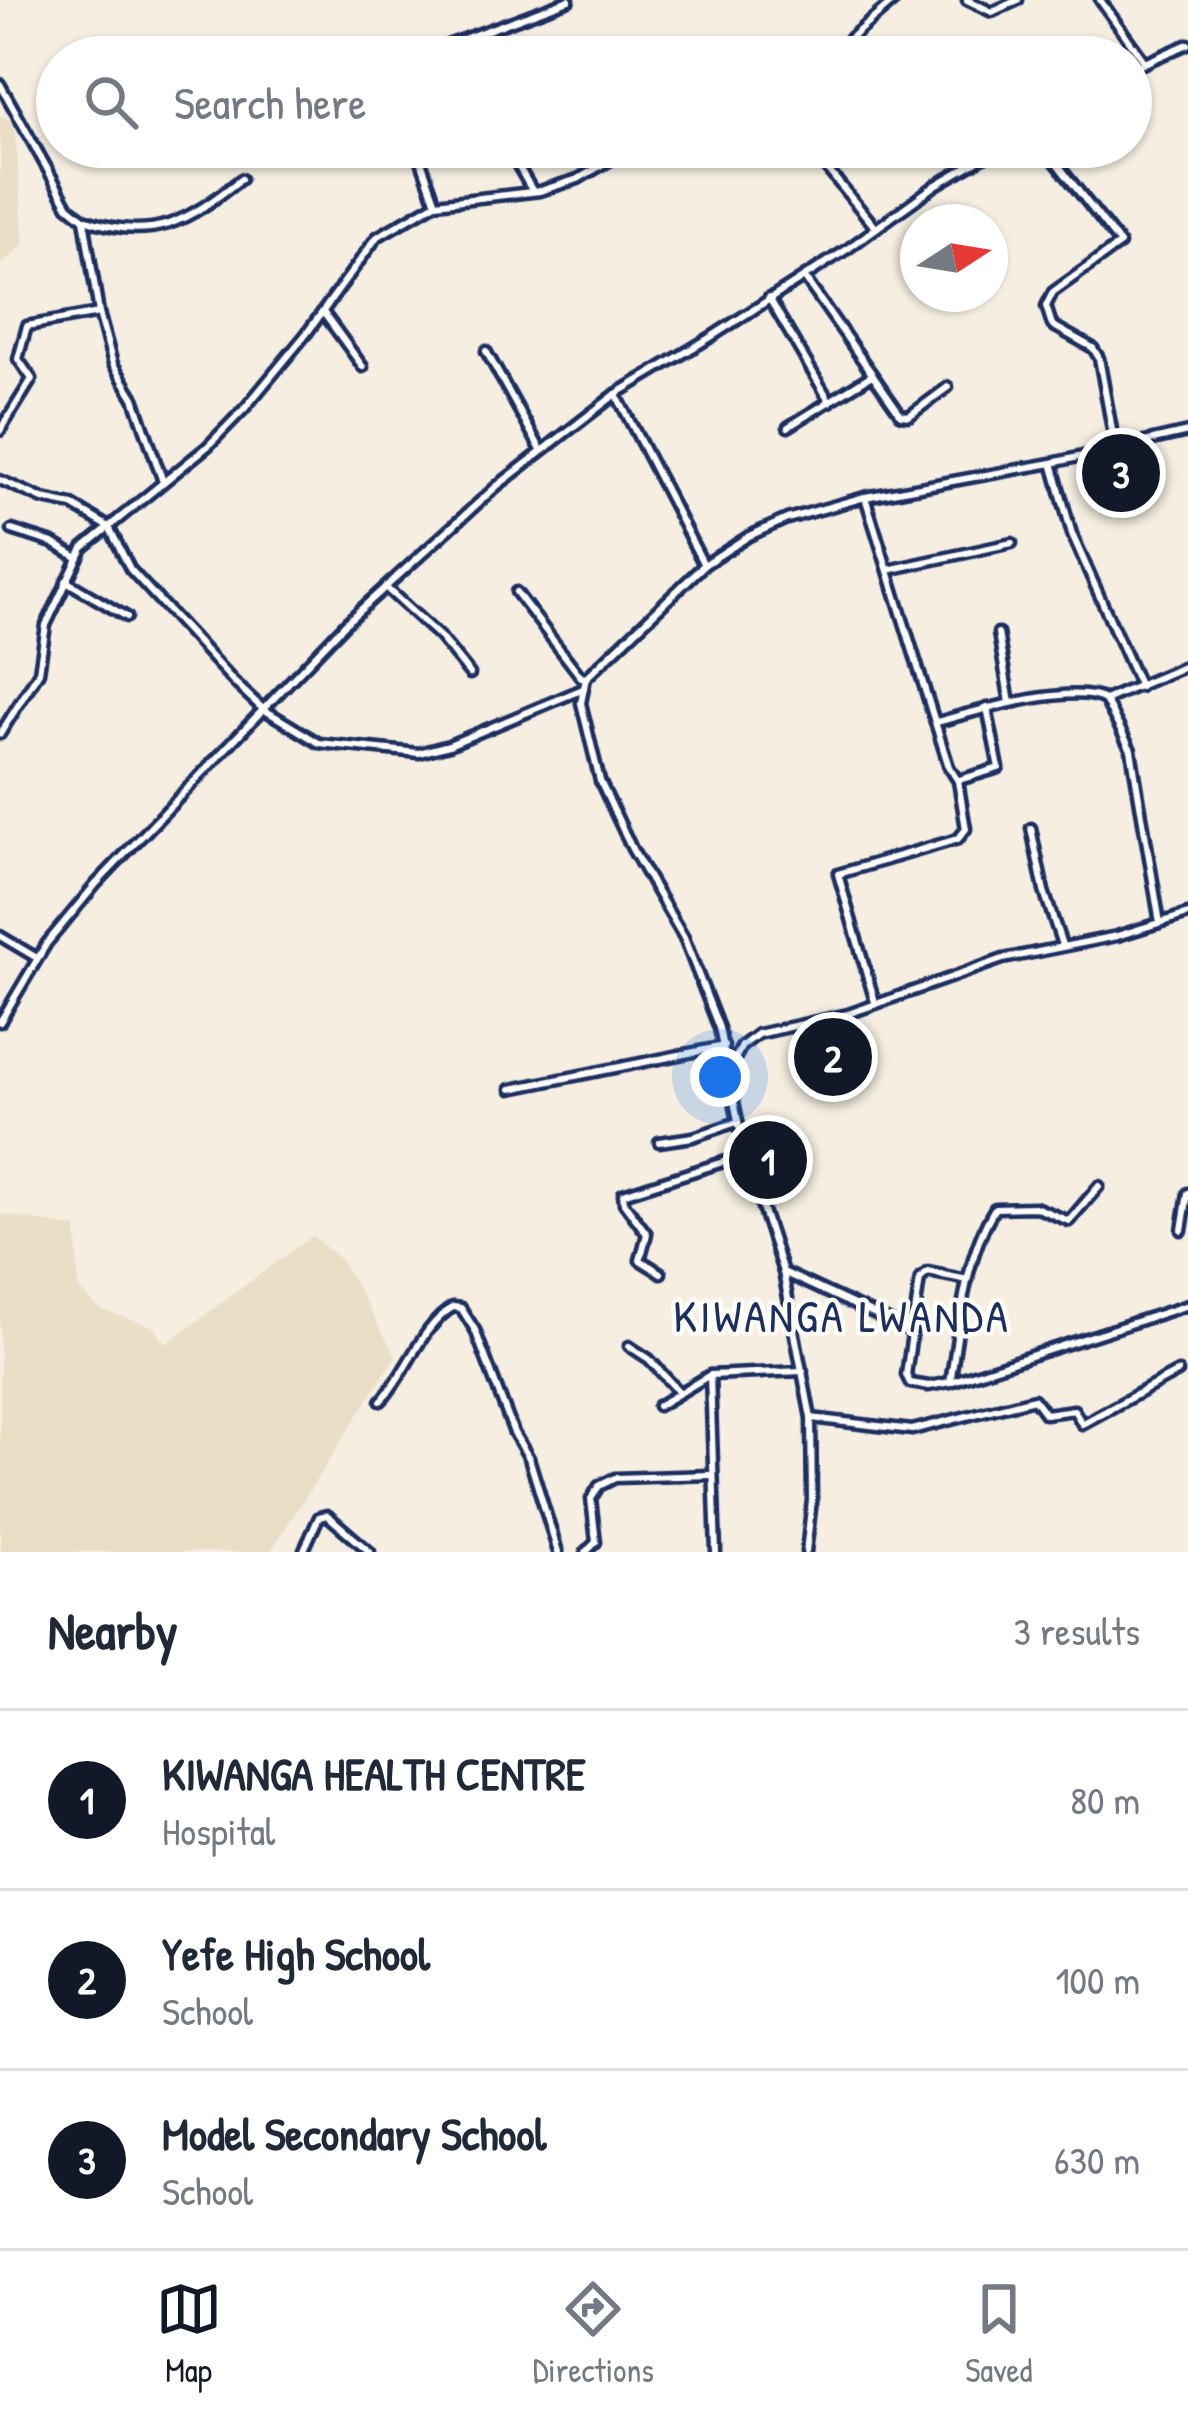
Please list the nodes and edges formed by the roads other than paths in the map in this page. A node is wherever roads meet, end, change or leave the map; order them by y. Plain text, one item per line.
1 (569, 0) edge
2 (895, 0) edge
3 (967, 0) edge
4 (1018, 0) edge
5 (1100, 0) edge
6 (472, 36) edge
7 (853, 36) edge
8 (1126, 36) edge
9 (1187, 45) edge
10 (1152, 58) edge
11 (0, 84) edge
12 (36, 150) edge
13 (46, 168) edge
14 (424, 168) edge
15 (519, 168) edge
16 (597, 168) edge
17 (826, 168) edge
18 (969, 168) edge
19 (1060, 168) edge
20 (241, 179) dead end
21 (532, 190) junction
22 (436, 203) junction
23 (84, 219) junction
24 (876, 228) junction
25 (804, 277) junction
26 (769, 298) junction
27 (323, 312) junction
28 (99, 313) junction
29 (486, 351) dead end
30 (363, 368) dead end
31 (872, 375) junction
32 (948, 387) dead end
33 (616, 394) junction
34 (830, 402) junction
35 (788, 427) dead end
36 (0, 431) edge
37 (1188, 431) edge
38 (1115, 446) junction
39 (541, 450) junction
40 (1052, 463) junction
41 (0, 480) edge
42 (163, 482) junction
43 (866, 496) junction
44 (109, 526) junction
45 (12, 530) dead end
46 (1012, 543) dead end
47 (78, 558) junction
48 (704, 565) junction
49 (888, 570) junction
50 (67, 581) junction
51 (385, 587) junction
52 (516, 592) dead end
53 (127, 616) dead end
54 (998, 633) dead end
55 (1188, 665) edge
56 (470, 674) dead end
57 (586, 683) junction
58 (1140, 687) junction
59 (1106, 700) junction
60 (1010, 703) junction
61 (987, 708) junction
62 (263, 709) junction
63 (937, 722) junction
64 (0, 734) edge
65 (958, 781) junction
66 (1031, 828) dead end
67 (1188, 914) edge
68 (1160, 923) junction
69 (0, 936) edge
70 (1062, 945) junction
71 (37, 958) junction
72 (875, 1002) junction
73 (0, 1022) edge
74 (724, 1046) junction
75 (729, 1070) junction
76 (511, 1089) dead end
77 (737, 1122) junction
78 (659, 1142) dead end
79 (745, 1155) junction
80 (1099, 1186) dead end
81 (1188, 1193) edge
82 (1182, 1230) dead end
83 (783, 1272) junction
84 (662, 1273) dead end
85 (968, 1280) junction
86 (1188, 1305) edge
87 (910, 1331) junction
88 (629, 1346) dead end
89 (803, 1371) junction
90 (1178, 1372) dead end
91 (710, 1375) junction
92 (950, 1382) junction
93 (678, 1391) junction
94 (381, 1401) dead end
95 (658, 1406) dead end
96 (811, 1418) junction
97 (711, 1475) junction
98 (302, 1552) edge
99 (370, 1552) edge
100 (559, 1552) edge
101 (586, 1552) edge
102 (716, 1552) edge
103 (806, 1552) edge

1 - 6 street
2 - 7 street
3 - 4 street
5 - 8 street
9 - 10 street
11 - 12 street
13 - 23 street
14 - 22 street
15 - 21 street
16 - 21 street
17 - 24 street
18 - 24 street
19 - 38 street
20 - 23 street
21 - 22 street
22 - 27 street
23 - 28 street
24 - 25 street
25 - 26 street
25 - 31 street
26 - 33 street
26 - 34 street
27 - 30 street
27 - 42 street
28 - 36 street
28 - 42 street
29 - 39 street
31 - 32 street
31 - 34 street
33 - 39 street
33 - 48 street
34 - 35 street
37 - 38 street
38 - 40 street
39 - 51 street
40 - 43 street
40 - 58 street
41 - 44 street
42 - 44 street
43 - 48 street
43 - 49 street
44 - 47 street
44 - 62 street
45 - 47 street
46 - 49 street
47 - 50 street
48 - 57 street
49 - 63 street
50 - 53 street
50 - 64 street
51 - 56 street
51 - 62 street
52 - 57 street
54 - 60 street
55 - 58 street
57 - 62 street
57 - 74 street
58 - 59 street
59 - 60 street
59 - 68 street
60 - 61 street
61 - 63 street
61 - 65 street
62 - 71 street
63 - 65 street
65 - 72 street
66 - 70 street
67 - 68 street
68 - 70 street
69 - 71 street
70 - 72 street
71 - 73 street
72 - 75 street
74 - 75 street
74 - 76 street
75 - 77 street
77 - 78 street
77 - 79 street
79 - 83 street
79 - 84 street
80 - 85 street
81 - 82 street
83 - 87 street
83 - 89 street
85 - 87 street
85 - 92 street
86 - 92 street
87 - 92 street
88 - 93 street
89 - 91 street
89 - 96 street
90 - 96 street
91 - 93 street
91 - 97 street
93 - 95 street
94 - 100 street
96 - 103 street
97 - 101 street
97 - 102 street
98 - 99 street

